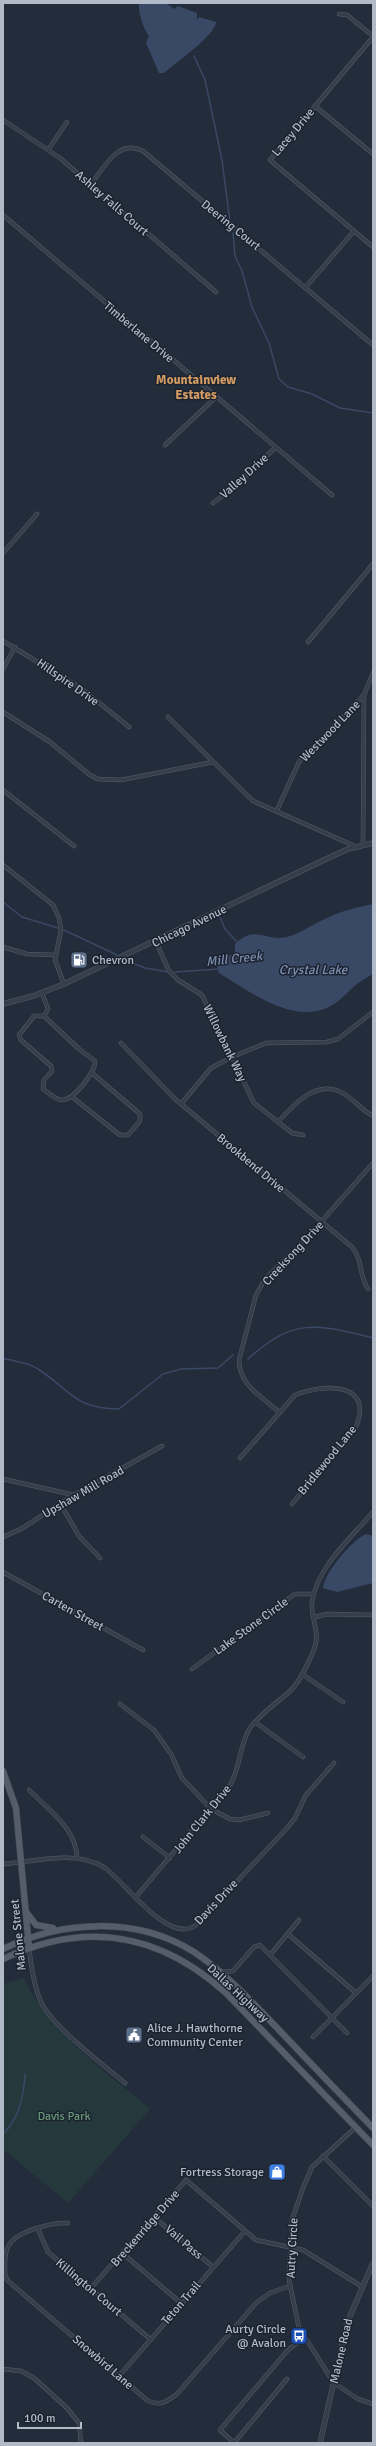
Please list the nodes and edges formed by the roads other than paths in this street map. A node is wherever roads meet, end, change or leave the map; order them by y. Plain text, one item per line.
1 (339, 14) dead end
2 (373, 37) edge
3 (316, 106) junction
4 (3, 120) edge
5 (67, 122) dead end
6 (48, 150) junction
7 (373, 154) edge
8 (90, 185) junction
9 (3, 215) edge
10 (354, 231) junction
11 (373, 247) edge
12 (305, 288) junction
13 (216, 292) dead end
14 (373, 344) edge
15 (216, 397) junction
16 (165, 445) dead end
17 (275, 448) junction
18 (332, 495) dead end
19 (213, 503) dead end
20 (37, 514) dead end
21 (3, 553) edge
22 (373, 564) edge
23 (3, 641) edge
24 (308, 642) dead end
25 (15, 647) junction
26 (3, 669) edge
27 (373, 673) edge
28 (364, 695) junction
29 (3, 712) edge
30 (168, 717) dead end
31 (129, 727) dead end
32 (212, 762) junction
33 (3, 790) edge
34 (277, 810) junction
35 (373, 843) edge
36 (363, 844) junction
37 (74, 846) dead end
38 (357, 847) junction
39 (3, 865) edge
40 (156, 942) junction
41 (3, 947) edge
42 (56, 955) junction
43 (64, 984) junction
44 (42, 993) junction
45 (3, 1004) edge
46 (373, 1012) edge
47 (44, 1016) junction
48 (121, 1043) dead end
49 (232, 1057) junction
50 (92, 1073) junction
51 (72, 1097) junction
52 (181, 1104) junction
53 (373, 1116) edge
54 (278, 1122) junction
55 (302, 1135) dead end
56 (373, 1163) edge
57 (322, 1222) junction
58 (368, 1289) dead end
59 (279, 1412) junction
60 (162, 1446) dead end
61 (240, 1458) dead end
62 (3, 1479) edge
63 (74, 1495) junction
64 (60, 1503) junction
65 (292, 1504) dead end
66 (373, 1512) edge
67 (3, 1537) edge
68 (100, 1558) dead end
69 (3, 1572) edge
70 (314, 1594) junction
71 (373, 1615) edge
72 (315, 1617) junction
73 (143, 1650) dead end
74 (192, 1669) dead end
75 (302, 1674) junction
76 (343, 1702) dead end
77 (120, 1704) dead end
78 (255, 1722) junction
79 (302, 1757) dead end
80 (334, 1763) dead end
81 (3, 1771) edge
82 (29, 1790) dead end
83 (211, 1809) junction
84 (268, 1813) dead end
85 (143, 1837) dead end
86 (77, 1858) junction
87 (170, 1858) junction
88 (21, 1863) junction
89 (3, 1864) edge
90 (136, 1897) junction
91 (26, 1908) junction
92 (299, 1920) dead end
93 (59, 1929) junction
94 (288, 1934) junction
95 (28, 1937) junction
96 (29, 1947) junction
97 (3, 1948) edge
98 (270, 1955) junction
99 (3, 1959) edge
100 (232, 1971) junction
101 (220, 1972) junction
102 (373, 1976) edge
103 (233, 1984) junction
104 (356, 1992) junction
105 (332, 2018) junction
106 (347, 2033) dead end
107 (313, 2036) dead end
108 (125, 2083) dead end
109 (356, 2126) junction
110 (373, 2128) edge
111 (373, 2145) edge
112 (323, 2156) junction
113 (373, 2206) edge
114 (154, 2216) junction
115 (68, 2223) dead end
116 (38, 2229) junction
117 (244, 2230) junction
118 (291, 2246) junction
119 (122, 2253) junction
120 (373, 2263) edge
121 (213, 2267) junction
122 (290, 2286) junction
123 (361, 2286) junction
124 (91, 2288) junction
125 (181, 2303) junction
126 (304, 2338) junction
127 (150, 2339) junction
128 (3, 2369) edge
129 (119, 2376) junction
130 (287, 2379) dead end
131 (334, 2383) junction
132 (373, 2404) edge
133 (81, 2443) edge
134 (234, 2443) edge
135 (320, 2443) edge

1 - 2 street
2 - 3 street, Lacey Drive
3 - 7 street
3 - 10 street, Lacey Drive
4 - 6 street, Ashley Falls Court
5 - 6 street
6 - 8 street, Ashley Falls Court
8 - 12 street, Deering Court
8 - 13 street, Ashley Falls Court
9 - 15 street, Timberlane Drive
10 - 11 street, Lacey Drive
10 - 12 street
12 - 14 street, Deering Court
15 - 16 street
15 - 17 street, Timberlane Drive
17 - 18 street, Timberlane Drive
17 - 19 street, Valley Drive
20 - 21 street
22 - 24 street
23 - 25 street, Hillspire Drive
25 - 26 street
25 - 31 street, Hillspire Drive
27 - 28 street
28 - 34 street, Westwood Lane
28 - 36 street
29 - 32 street
30 - 32 street
32 - 34 street
33 - 37 street
34 - 38 street
35 - 36 street, Chicago Avenue
36 - 38 street, Chicago Avenue
38 - 40 street, Chicago Avenue
39 - 42 street
40 - 43 street, Chicago Avenue
40 - 49 street, Willowbank Way
41 - 42 street
42 - 43 street
43 - 44 street, Chicago Avenue
44 - 45 street, Chicago Avenue
44 - 47 street
46 - 49 street
47 - 50 street
47 - 51 street
48 - 52 street, Brookbend Drive
49 - 52 street
49 - 54 street, Willowbank Way
50 - 51 street
50 - 51 street
52 - 57 street, Brookbend Drive
53 - 54 street
54 - 55 street, Willowbank Way
56 - 57 street, Creeksong Drive
57 - 58 street, Brookbend Drive
57 - 59 street, Creeksong Drive
59 - 61 street, Bridlewood Lane
59 - 65 street, Bridlewood Lane
60 - 63 street, Upshaw Mill Road
62 - 63 street
63 - 64 street, Upshaw Mill Road
64 - 67 street, Upshaw Mill Road
64 - 68 street
66 - 70 street, John Clark Drive
69 - 73 street, Carten Street
70 - 72 street, John Clark Drive
70 - 74 street, Lake Stone Circle
71 - 72 street
72 - 75 street, John Clark Drive
75 - 76 street
75 - 78 street, John Clark Drive
77 - 83 street
78 - 79 street
78 - 83 street, John Clark Drive
80 - 90 street, Davis Drive
81 - 88 main road
82 - 86 street
83 - 84 street
83 - 87 street, John Clark Drive
85 - 87 street
86 - 88 street, Davis Drive
86 - 90 street, Davis Drive
87 - 90 street, John Clark Drive
88 - 89 street
88 - 91 main road, Malone Street
91 - 93 main road
91 - 95 main road, Malone Street
92 - 94 street
93 - 95 main road, Dallas Highway
93 - 101 main road, Dallas Highway
94 - 98 street
94 - 104 street
95 - 96 main road, Malone Street
95 - 97 main road, Dallas Highway
96 - 99 main road, Dallas Highway
96 - 108 street, Malone Street
96 - 109 main road, Dallas Highway
98 - 100 street
98 - 105 street
100 - 101 street
100 - 103 street
101 - 103 main road, Dallas Highway
102 - 104 street
103 - 110 main road, Dallas Highway
104 - 105 street
105 - 106 street
105 - 107 street
109 - 111 main road, Dallas Highway
109 - 112 street, Autry Circle
112 - 113 street
112 - 118 street, Autry Circle
114 - 117 street, Breckenridge Drive
114 - 119 street, Breckenridge Drive
114 - 121 street, Vail Pass
115 - 116 street, Snowbird Lane
116 - 124 street, Killington Court
116 - 129 street, Snowbird Lane
117 - 118 street, Breckenridge Drive
117 - 121 street, Teton Trail
118 - 122 street, Autry Circle
118 - 123 street, Breckenridge Drive
119 - 124 street, Breckenridge Drive
119 - 125 street
120 - 123 street, Malone Road
121 - 125 street, Teton Trail
122 - 126 street, Autry Circle
122 - 129 street, Snowbird Lane
123 - 131 street, Malone Road
124 - 127 street, Killington Court
125 - 127 street, Teton Trail
126 - 131 street, Autry Circle
126 - 134 street
127 - 129 street, Teton Trail
128 - 133 street
130 - 134 street
131 - 132 street, Autry Circle
131 - 135 street, Malone Road

